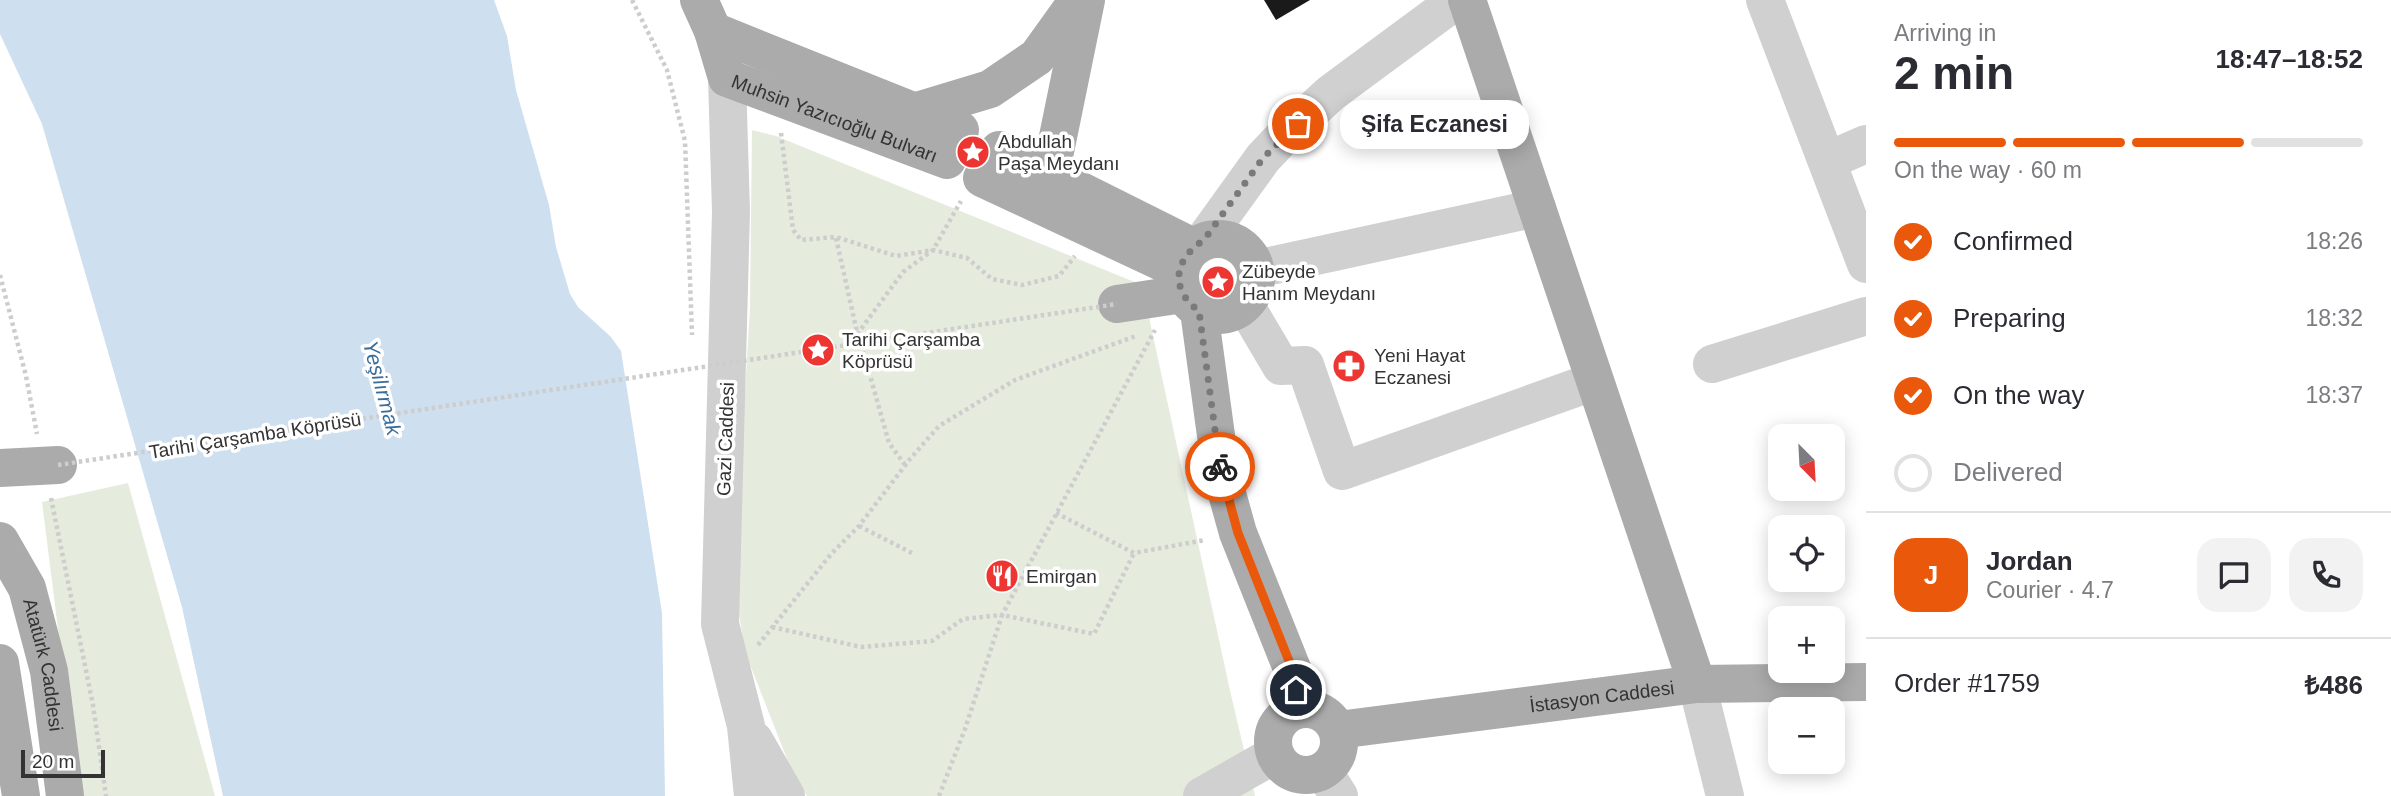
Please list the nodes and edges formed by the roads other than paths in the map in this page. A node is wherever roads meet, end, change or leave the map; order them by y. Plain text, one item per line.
1 (1078, 0) edge
2 (1086, 0) edge
3 (1457, 0) edge
4 (1467, 0) edge
5 (1765, 0) edge
6 (706, 15) edge
7 (727, 78) junction
8 (914, 112) junction
9 (1866, 144) edge
10 (972, 160) junction
11 (1827, 161) junction
12 (1050, 176) junction
13 (1537, 208) junction
14 (1866, 264) edge
15 (1256, 269) junction
16 (1205, 283) junction
17 (1117, 304) road end
18 (1866, 316) edge
19 (1712, 364) dead end
20 (1595, 381) junction
21 (49, 465) road end
22 (0, 469) edge
23 (0, 494) edge
24 (0, 541) edge
25 (0, 663) edge
26 (1866, 681) edge
27 (1698, 684) junction
28 (1299, 709) junction
29 (1338, 730) junction
30 (1307, 774) edge
31 (762, 795) edge
32 (21, 796) edge
33 (65, 796) edge
34 (1202, 796) edge
35 (1251, 796) edge
36 (1725, 796) edge

1 - 8 main road
2 - 12 main road
3 - 16 street
4 - 13 main road
5 - 11 street
6 - 7 main road, Muhsin Yazıcıoğlu Bulvarı
6 - 8 main road, Muhsin Yazıcıoğlu Bulvarı
7 - 10 main road, Muhsin Yazıcıoğlu Bulvarı
7 - 31 street, Gazi Caddesi
8 - 10 main road, Muhsin Yazıcıoğlu Bulvarı
9 - 11 street
10 - 12 main road, Muhsin Yazıcıoğlu Bulvarı
10 - 16 main road, Muhsin Yazıcıoğlu Bulvarı
11 - 14 street
12 - 16 main road, Muhsin Yazıcıoğlu Bulvarı
13 - 15 street
13 - 20 main road
15 - 16 main road
15 - 16 main road
16 - 17 main road
16 - 20 street
16 - 28 main road
18 - 19 street
20 - 27 main road
21 - 22 main road
22 - 23 main road
24 - 33 main road, Atatürk Caddesi
25 - 32 main road
26 - 27 main road, İstasyon Caddesi
27 - 29 main road, İstasyon Caddesi
27 - 36 street
28 - 29 main road
28 - 30 main road
29 - 30 main road
30 - 34 street
30 - 35 street

